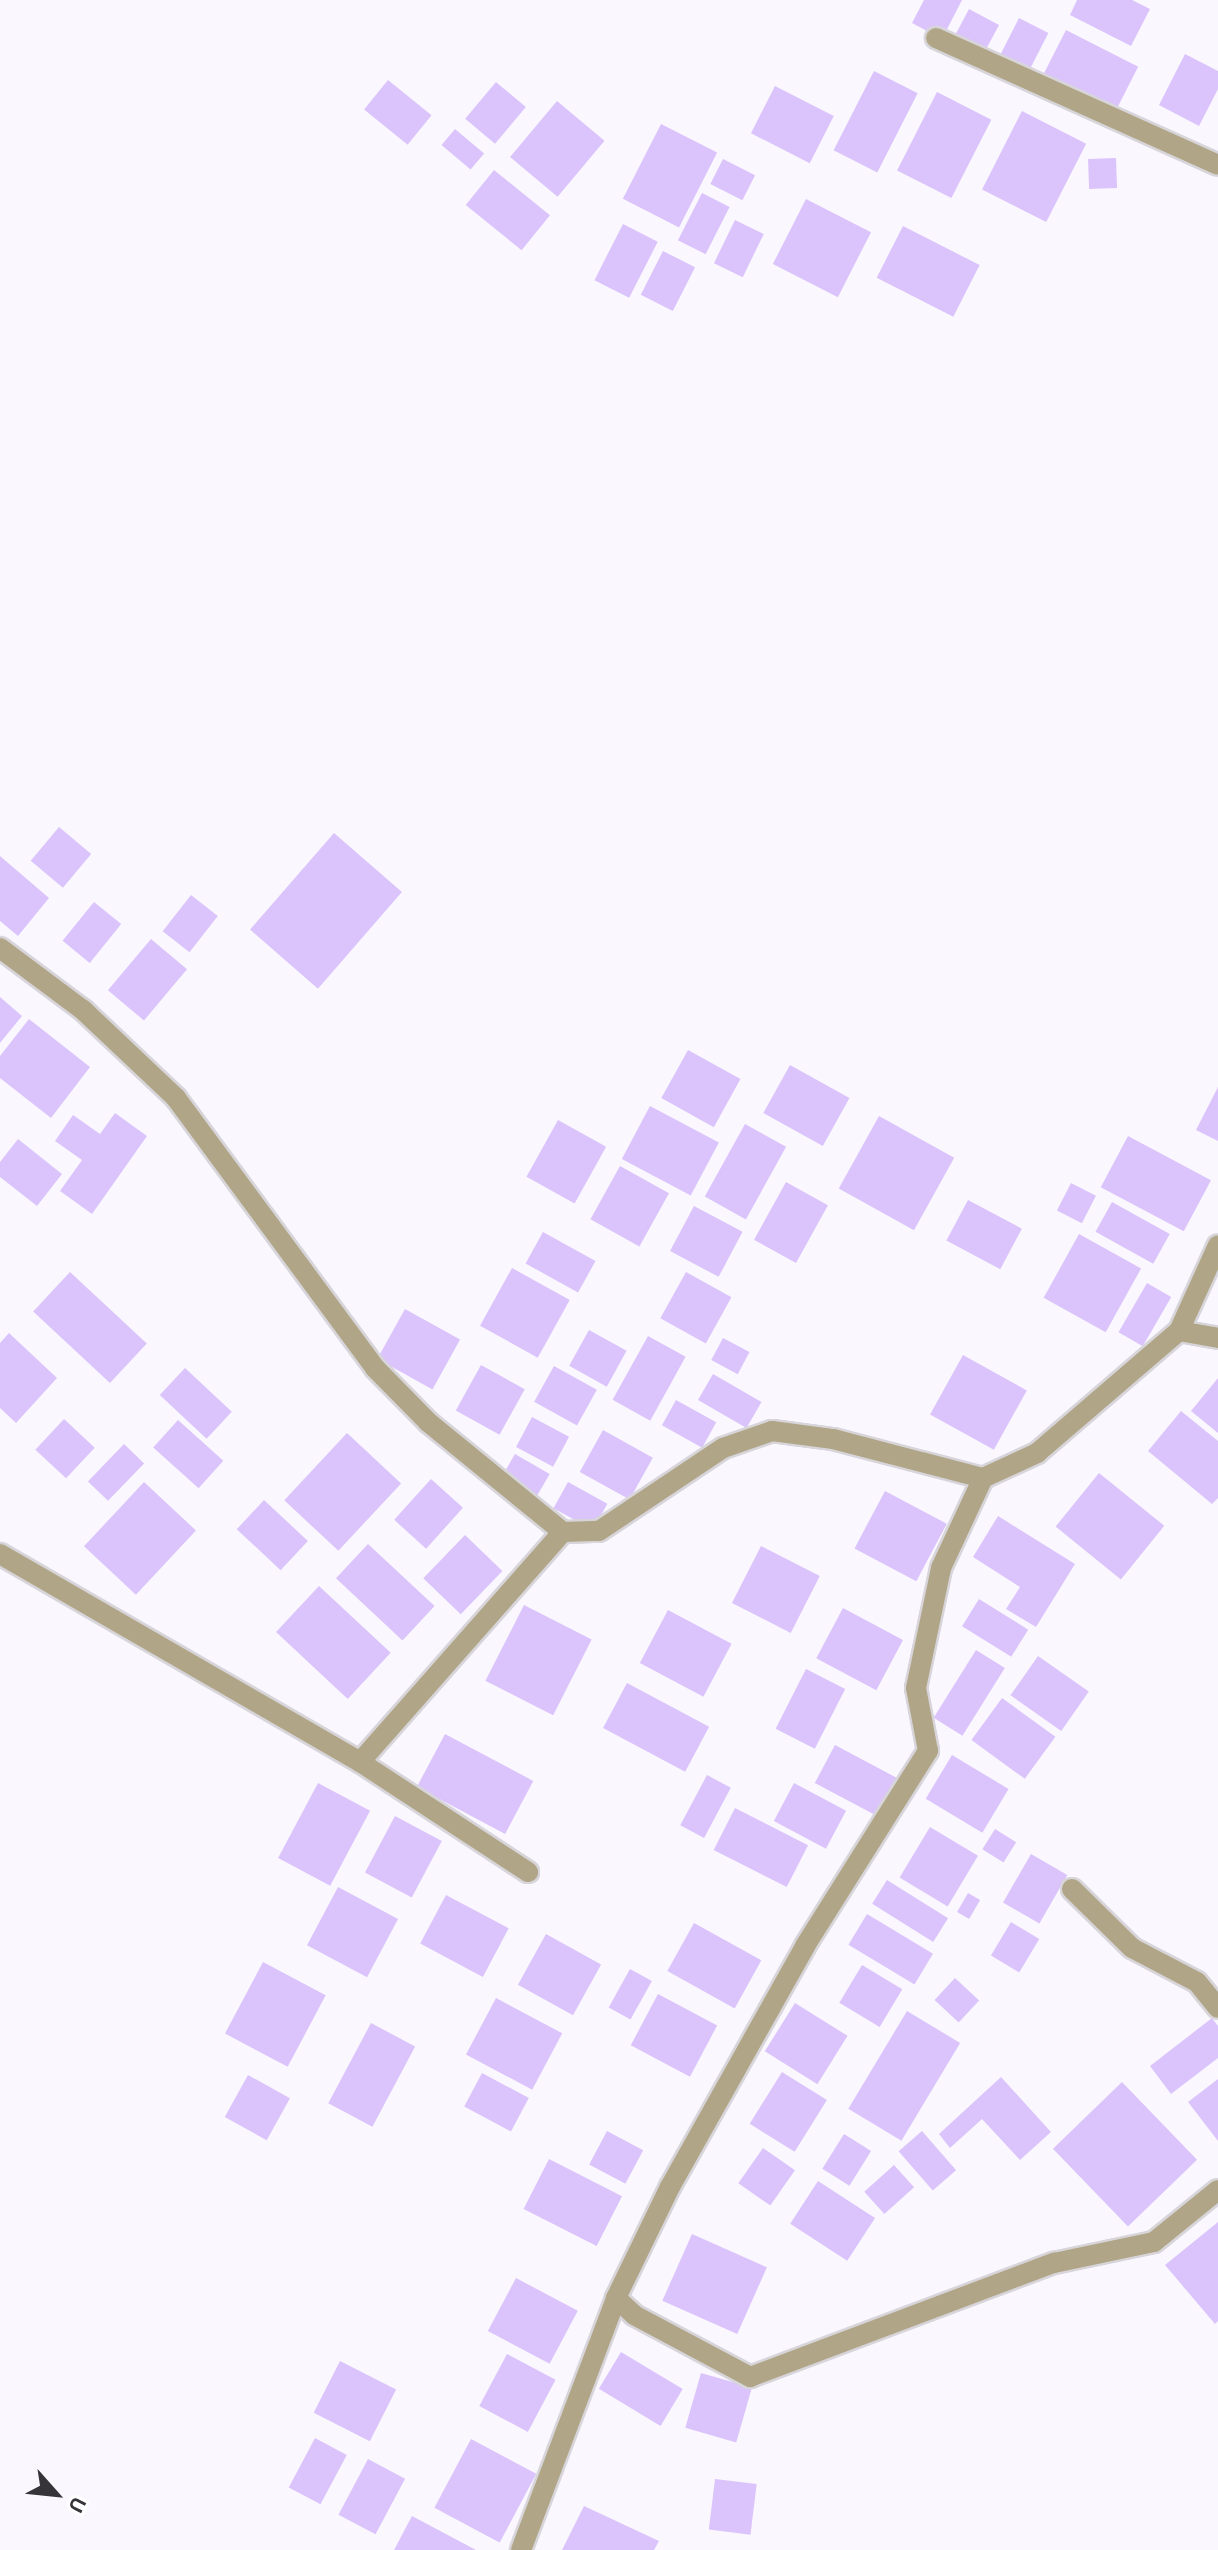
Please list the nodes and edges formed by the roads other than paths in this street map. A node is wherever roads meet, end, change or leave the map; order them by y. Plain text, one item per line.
1 (936, 38) dead end
2 (1218, 165) edge
3 (0, 948) edge
4 (1218, 1245) edge
5 (1179, 1331) junction
6 (1218, 1338) edge
7 (983, 1478) junction
8 (563, 1532) junction
9 (0, 1554) edge
10 (360, 1762) junction
11 (528, 1872) dead end
12 (1072, 1889) dead end
13 (1218, 2008) edge
14 (1218, 2190) edge
15 (616, 2298) junction
16 (521, 2550) edge

1 - 2 street
3 - 8 street
4 - 5 street
5 - 6 street
5 - 7 street
7 - 8 street
7 - 15 street
8 - 10 street
9 - 10 street
10 - 11 street
12 - 13 street
14 - 15 street
15 - 16 street

